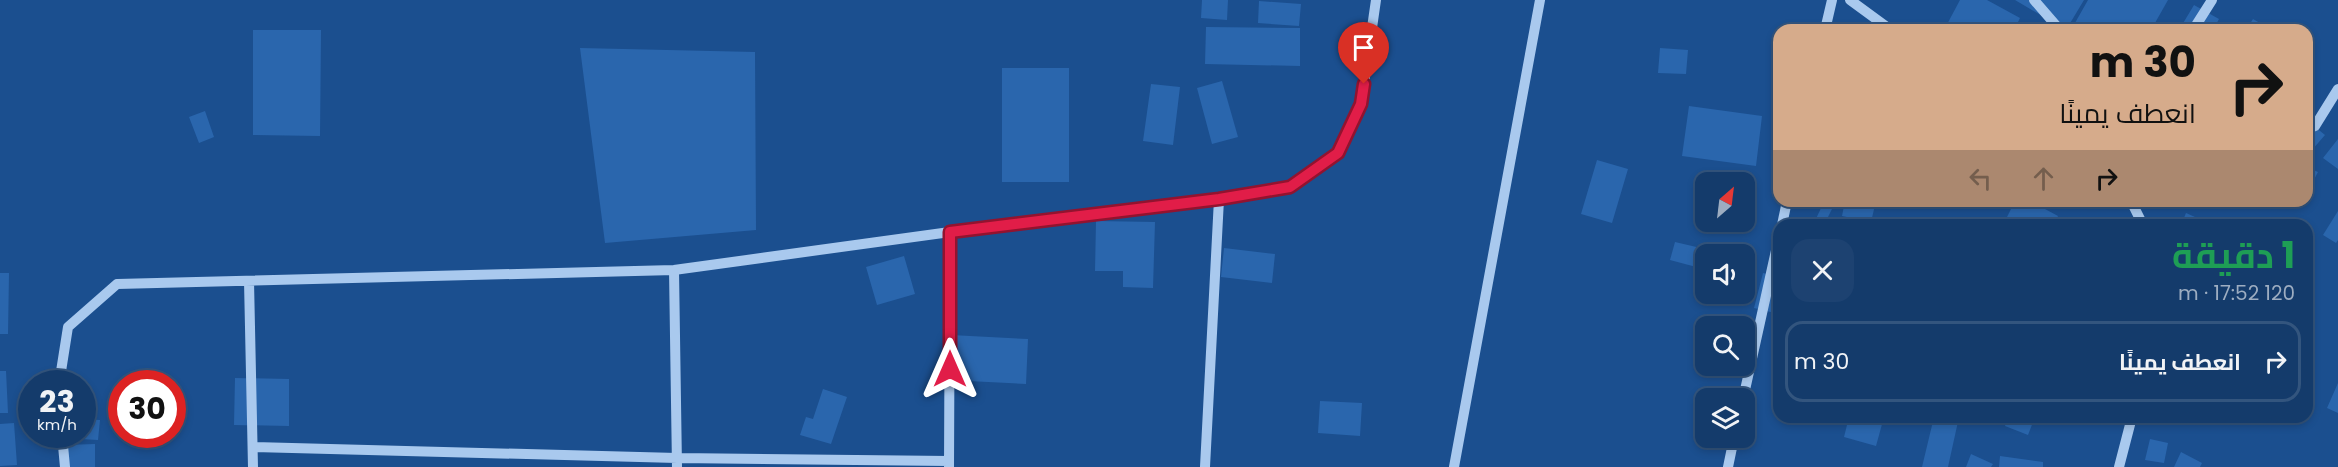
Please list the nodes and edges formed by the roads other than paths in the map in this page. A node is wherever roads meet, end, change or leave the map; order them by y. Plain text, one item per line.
1 (1376, 0) edge
2 (1540, 0) edge
3 (1832, 0) edge
4 (1850, 0) edge
5 (2034, 0) edge
6 (2212, 0) edge
7 (1826, 24) edge
8 (1883, 24) edge
9 (2055, 24) edge
10 (2197, 24) edge
11 (2338, 89) edge
12 (2313, 127) edge
13 (1219, 199) junction
14 (950, 232) junction
15 (1773, 264) edge
16 (674, 270) junction
17 (249, 281) junction
18 (61, 370) edge
19 (1745, 388) edge
20 (2130, 423) edge
21 (253, 447) junction
22 (63, 448) edge
23 (1732, 448) edge
24 (677, 462) edge
25 (949, 464) edge
26 (64, 467) edge
27 (253, 467) edge
28 (1205, 467) edge
29 (1454, 467) edge
30 (1728, 467) edge
31 (2118, 467) edge

1 - 13 street
2 - 29 street
3 - 7 street
4 - 8 street
5 - 9 street
6 - 10 street
11 - 12 street
13 - 14 street
13 - 28 street
14 - 16 street
14 - 25 street
15 - 19 street
16 - 17 street
16 - 24 street
17 - 18 street
17 - 21 street
20 - 31 street
21 - 24 street
21 - 27 street
22 - 26 street
23 - 30 street
24 - 25 street

